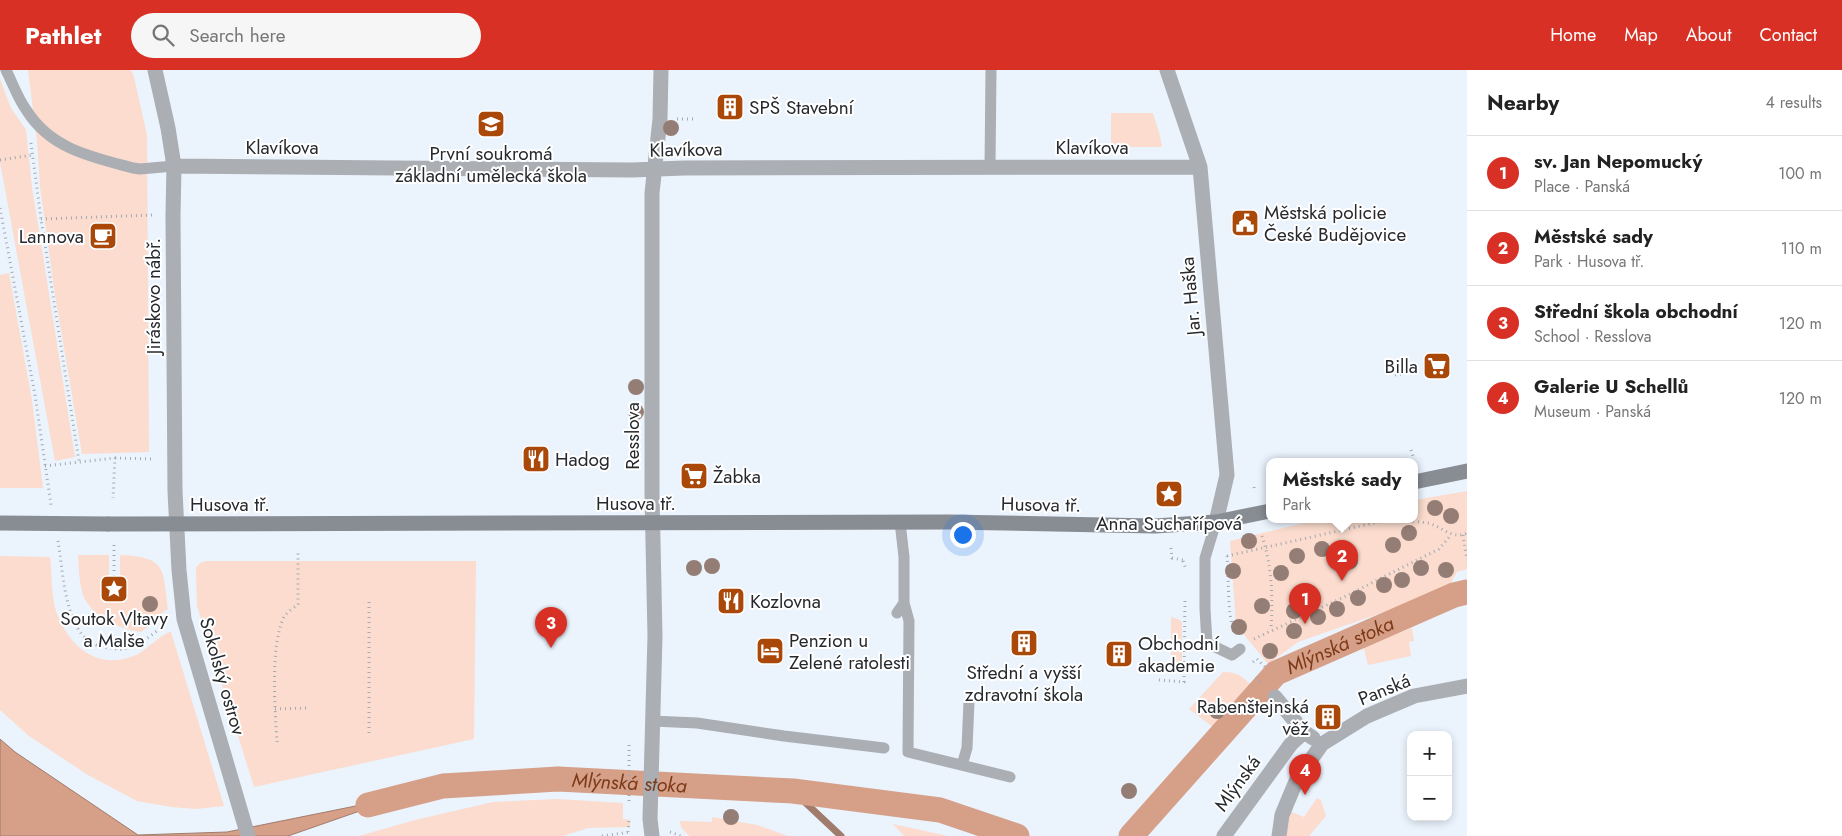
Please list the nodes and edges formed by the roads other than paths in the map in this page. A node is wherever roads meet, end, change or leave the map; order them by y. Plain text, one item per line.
1 (6, 70) edge
2 (155, 70) edge
3 (661, 70) edge
4 (991, 70) edge
5 (1168, 70) edge
6 (174, 166) junction
7 (990, 167) junction
8 (1200, 167) junction
9 (655, 169) junction
10 (1467, 471) edge
11 (1418, 481) edge
12 (1266, 512) edge
13 (653, 522) junction
14 (900, 522) junction
15 (1216, 522) junction
16 (0, 523) edge
17 (176, 524) junction
18 (1240, 649) road end
19 (1467, 686) edge
20 (1274, 697) dead end
21 (969, 702) dead end
22 (652, 721) junction
23 (1304, 732) junction
24 (1322, 744) junction
25 (884, 748) dead end
26 (962, 765) junction
27 (1010, 777) dead end
28 (651, 829) edge
29 (248, 836) edge
30 (1224, 836) edge
31 (1279, 836) edge

1 - 6 lane
2 - 6 street, Jiráskovo nábř.
3 - 9 street, Resslova
4 - 7 lane
5 - 8 street, Jar. Haška
6 - 9 street, Klavíkova
6 - 17 street, Jiráskovo nábř.
7 - 8 street, Klavíkova
7 - 9 street, Klavíkova
8 - 15 street, Jar. Haška
9 - 13 street, Resslova
10 - 11 street
12 - 15 street, Husova tř.
13 - 14 street, Husova tř.
13 - 17 street, Husova tř.
13 - 22 street, Resslova
14 - 15 street, Husova tř.
14 - 26 lane
15 - 18 lane
16 - 17 street, Husova tř., bridge
17 - 29 street, Sokolský ostrov
19 - 24 street, Panská
20 - 23 street
21 - 26 lane
22 - 25 lane
22 - 28 street, Resslova
23 - 24 street
23 - 30 street, Mlýnská
24 - 31 street, Panská
26 - 27 lane

